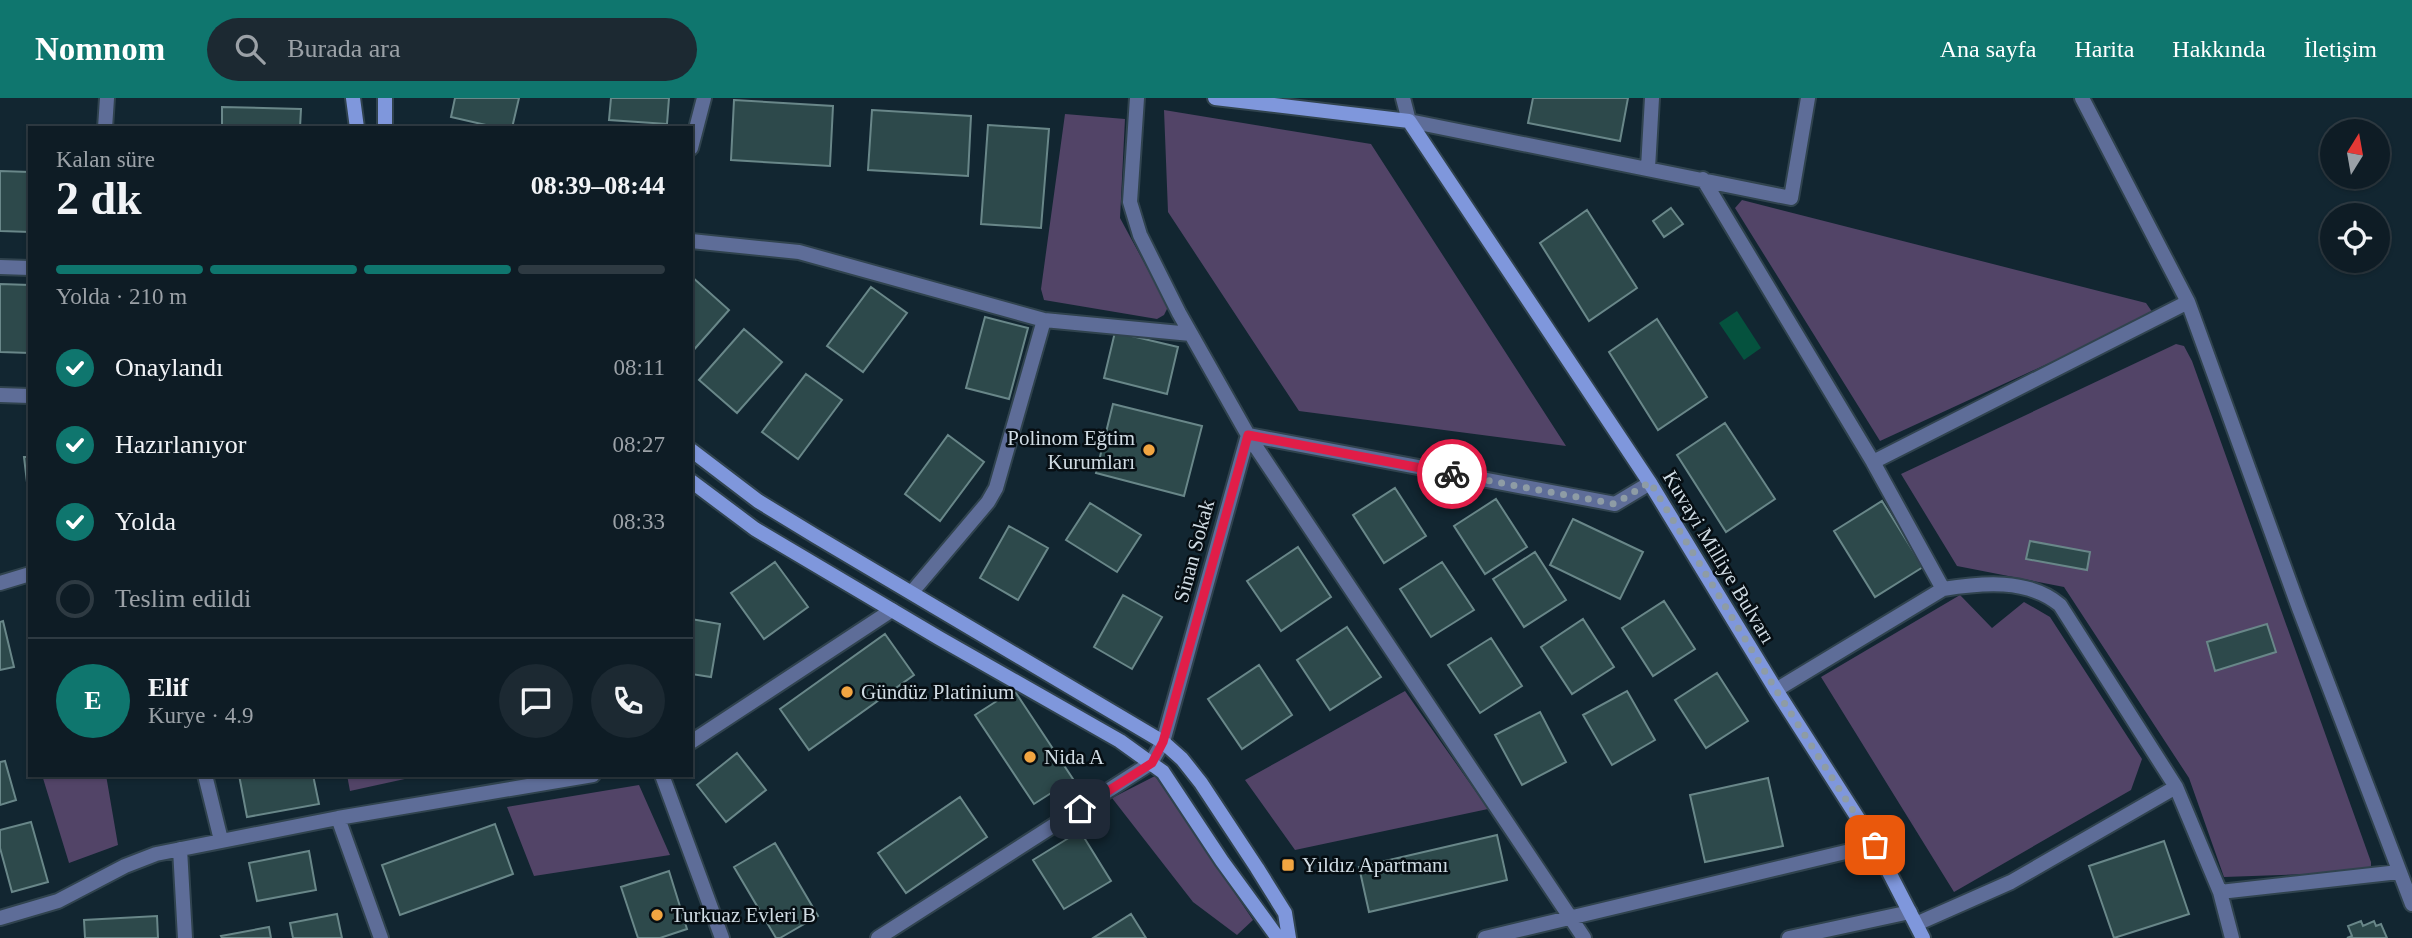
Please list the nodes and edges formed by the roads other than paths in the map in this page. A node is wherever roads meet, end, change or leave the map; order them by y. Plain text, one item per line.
1 (107, 98) edge
2 (342, 98) edge
3 (354, 98) edge
4 (385, 98) edge
5 (704, 98) edge
6 (1137, 98) edge
7 (1216, 98) edge
8 (1403, 98) edge
9 (1652, 98) edge
10 (1808, 98) edge
11 (2082, 98) edge
12 (1409, 121) junction
13 (356, 125) edge
14 (105, 126) edge
15 (385, 126) edge
16 (693, 140) edge
17 (1648, 168) junction
18 (1703, 180) junction
19 (693, 241) edge
20 (0, 267) edge
21 (28, 268) edge
22 (2188, 302) junction
23 (1044, 320) junction
24 (1191, 334) junction
25 (0, 395) edge
26 (28, 396) edge
27 (1248, 435) junction
28 (693, 452) edge
29 (1873, 463) junction
30 (1650, 482) junction
31 (693, 483) edge
32 (28, 575) edge
33 (0, 583) edge
34 (1943, 589) junction
35 (912, 592) junction
36 (892, 610) junction
37 (1776, 690) junction
38 (693, 741) edge
39 (1163, 742) junction
40 (1152, 763) junction
41 (205, 777) edge
42 (581, 777) edge
43 (663, 777) edge
44 (2176, 787) junction
45 (338, 818) junction
46 (221, 840) junction
47 (1875, 845) junction
48 (180, 849) junction
49 (2399, 872) junction
50 (2220, 892) junction
51 (2412, 904) edge
52 (0, 918) edge
53 (1913, 918) junction
54 (1571, 919) junction
55 (185, 938) edge
56 (380, 938) edge
57 (722, 938) edge
58 (878, 938) edge
59 (1278, 938) edge
60 (1289, 938) edge
61 (1485, 938) edge
62 (1584, 938) edge
63 (1789, 938) edge
64 (1923, 938) edge
65 (2232, 938) edge

1 - 14 street
2 - 13 main road
3 - 13 main road
4 - 15 main road
5 - 16 street
6 - 24 street
7 - 12 main road
8 - 12 street, Kuvayi Milliye Bulvarı
9 - 17 street
10 - 18 street
11 - 22 street
12 - 17 street
12 - 30 main road, Kuvayi Milliye Bulvarı
17 - 18 street
18 - 29 street
19 - 23 street
20 - 21 street
22 - 29 street
22 - 49 street
23 - 24 street
23 - 35 street
24 - 27 street
25 - 26 street
27 - 30 street
27 - 39 street, Sinan Sokak
27 - 54 street
28 - 35 main road
29 - 34 street
30 - 37 main road, Kuvayi Milliye Bulvarı
31 - 36 main road
32 - 33 street
34 - 37 street
34 - 44 street
35 - 39 main road
36 - 38 street
36 - 40 main road
37 - 47 main road, Kuvayi Milliye Bulvarı
39 - 40 street, Sinan Sokak
39 - 60 main road
40 - 58 street, Sinan Sokak
40 - 59 main road
41 - 46 street
42 - 45 street
43 - 57 street
44 - 50 street
44 - 53 street
45 - 46 street
45 - 56 street
46 - 48 street
47 - 53 main road, Kuvayi Milliye Bulvarı
47 - 54 street
48 - 52 street
48 - 55 street
49 - 50 street
49 - 51 street
50 - 65 street
53 - 63 street
53 - 64 main road, Kuvayi Milliye Bulvarı
54 - 61 street
54 - 62 street

